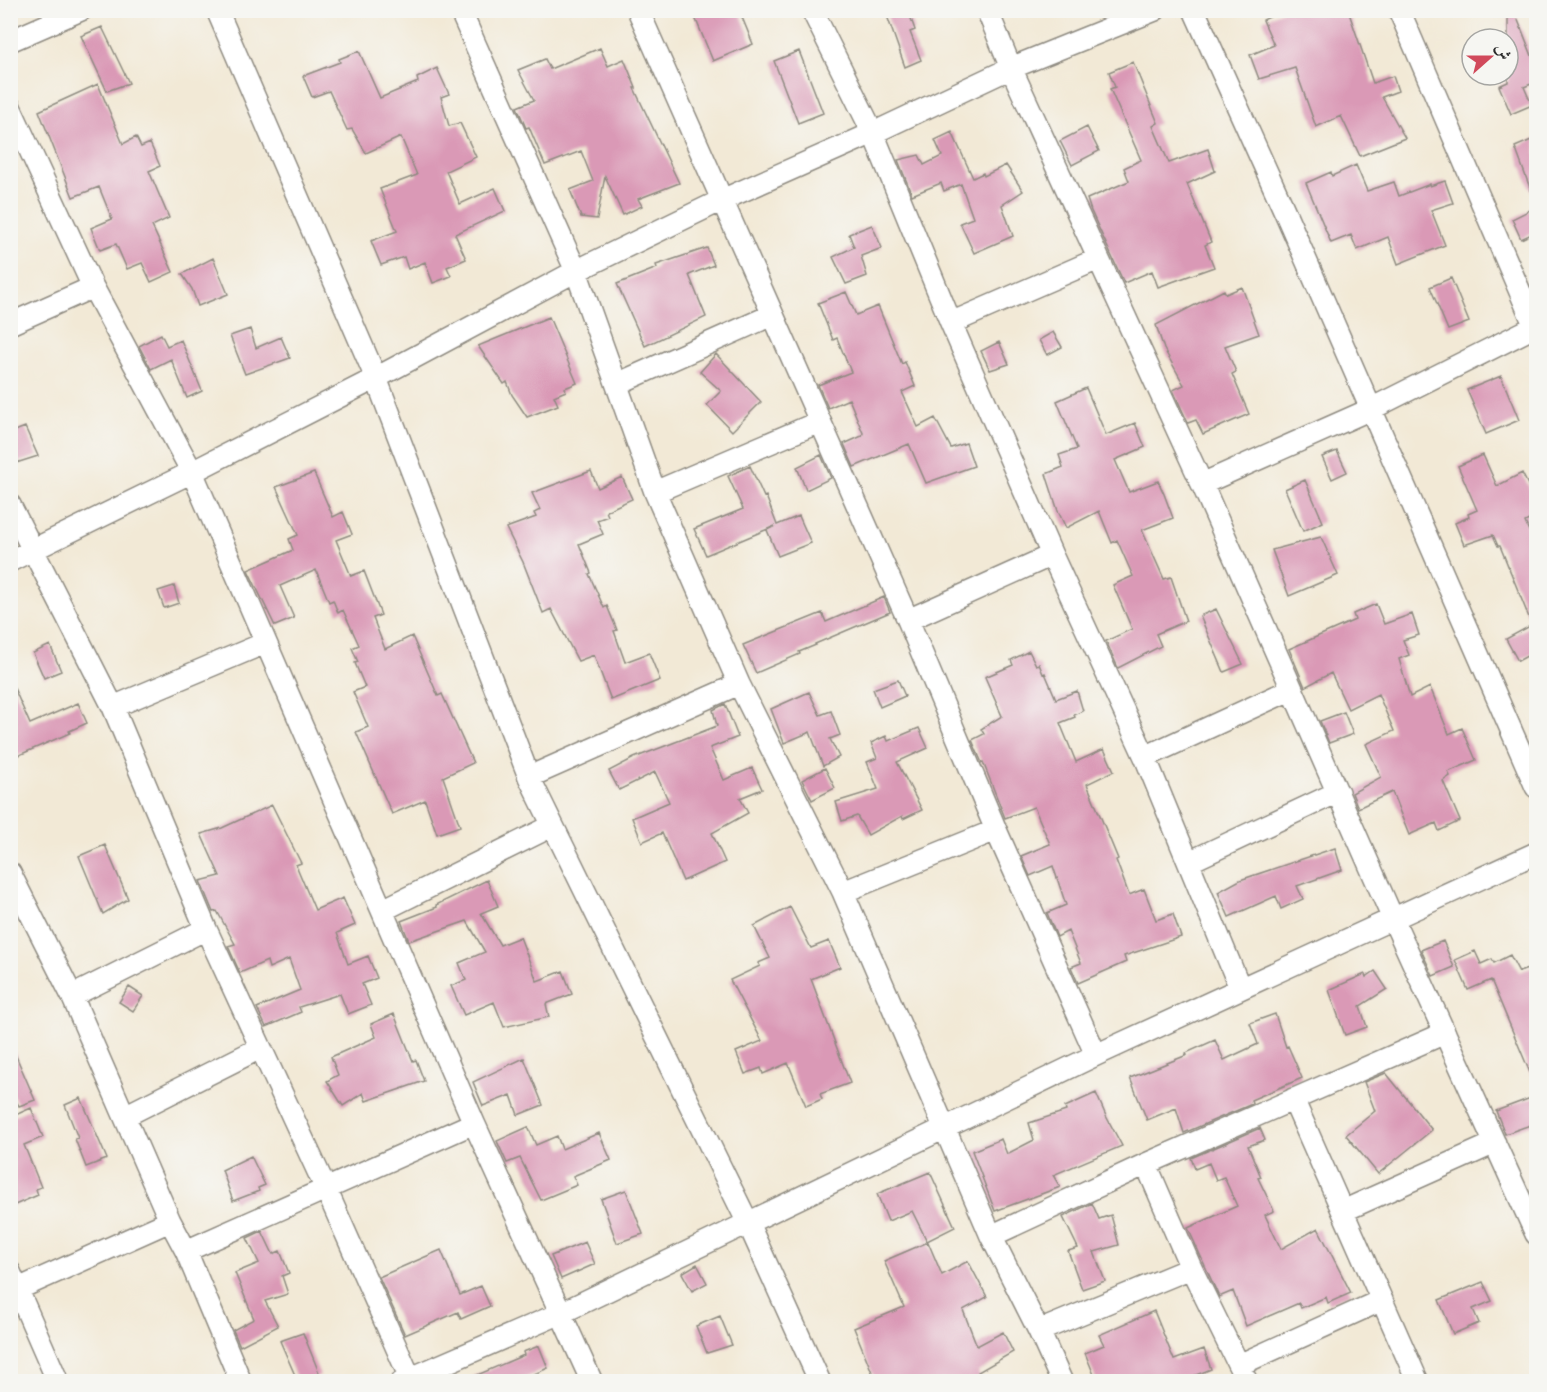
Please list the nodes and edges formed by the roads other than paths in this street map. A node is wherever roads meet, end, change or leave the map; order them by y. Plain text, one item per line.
1 (81, 10) edge
2 (217, 10) edge
3 (460, 10) edge
4 (639, 10) edge
5 (812, 10) edge
6 (987, 10) edge
7 (1155, 10) edge
8 (1194, 10) edge
9 (1399, 10) edge
10 (10, 41) edge
11 (1011, 68) junction
12 (10, 106) edge
13 (873, 133) junction
14 (722, 200) junction
15 (1098, 258) junction
16 (576, 272) junction
17 (93, 287) junction
18 (772, 315) junction
19 (951, 323) junction
20 (10, 324) edge
21 (1536, 327) edge
22 (376, 378) junction
23 (617, 384) junction
24 (1371, 409) junction
25 (819, 422) junction
26 (192, 472) junction
27 (1202, 484) junction
28 (655, 492) junction
29 (10, 505) edge
30 (34, 550) junction
31 (1052, 555) junction
32 (10, 561) edge
33 (908, 620) junction
34 (266, 643) junction
35 (739, 684) junction
36 (1292, 688) junction
37 (113, 707) junction
38 (1145, 757) junction
39 (529, 777) junction
40 (1536, 787) edge
41 (1338, 792) junction
42 (552, 826) junction
43 (996, 830) junction
44 (1536, 853) edge
45 (1189, 862) junction
46 (10, 873) edge
47 (843, 892) junction
48 (383, 910) junction
49 (1393, 919) junction
50 (206, 929) junction
51 (1240, 988) junction
52 (72, 996) junction
53 (1445, 1033) junction
54 (260, 1048) junction
55 (1096, 1055) junction
56 (1293, 1099) junction
57 (125, 1116) junction
58 (474, 1123) junction
59 (945, 1127) junction
60 (1495, 1143) junction
61 (1146, 1164) junction
62 (326, 1189) junction
63 (1342, 1211) junction
64 (170, 1221) junction
65 (748, 1223) junction
66 (1536, 1234) edge
67 (991, 1236) junction
68 (186, 1251) junction
69 (1191, 1268) junction
70 (14, 1281) edge
71 (1382, 1300) junction
72 (561, 1313) junction
73 (1039, 1330) junction
74 (1243, 1373) edge
75 (406, 1380) edge
76 (58, 1382) edge
77 (242, 1382) edge
78 (592, 1382) edge
79 (820, 1382) edge
80 (1062, 1382) edge
81 (1418, 1382) edge

1 - 10 street
2 - 22 street
3 - 16 street
4 - 14 street
5 - 13 street
6 - 11 street
7 - 11 street
8 - 24 street
9 - 21 street
11 - 13 street
11 - 15 street
12 - 17 street
13 - 14 street
13 - 19 street
14 - 16 street
14 - 18 street
15 - 19 street
15 - 27 street
16 - 22 street
16 - 23 street
17 - 20 street
17 - 26 street
18 - 23 street
18 - 25 street
19 - 31 street
21 - 24 street
22 - 26 street
22 - 39 street
23 - 28 street
24 - 27 street
24 - 40 street
25 - 28 street
25 - 33 street
26 - 30 street
26 - 34 street
27 - 36 street
28 - 35 street
29 - 30 street
30 - 32 street
30 - 37 street
31 - 33 street
31 - 38 street
33 - 43 street
34 - 37 street
34 - 48 street
35 - 39 street
35 - 47 street
36 - 38 street
36 - 41 street
37 - 50 street
38 - 45 street
39 - 42 street
41 - 45 street
41 - 49 street
42 - 48 street
42 - 65 street
43 - 47 street
43 - 55 street
44 - 49 street
45 - 51 street
46 - 52 street
47 - 59 street
48 - 58 street
49 - 51 street
49 - 53 street
50 - 52 street
50 - 54 street
51 - 55 street
52 - 57 street
53 - 56 street
53 - 60 street
54 - 57 street
54 - 62 street
55 - 59 street
56 - 61 street
56 - 63 street
57 - 64 street
58 - 62 street
58 - 72 street
59 - 65 street
59 - 67 street
60 - 63 street
60 - 66 street
61 - 67 street
61 - 69 street
62 - 68 street
62 - 75 street
63 - 71 street
64 - 68 street
64 - 70 street
65 - 72 street
65 - 79 street
67 - 73 street
68 - 77 street
69 - 73 street
69 - 74 street
70 - 76 street
71 - 74 street
71 - 81 street
72 - 75 street
72 - 78 street
73 - 80 street

